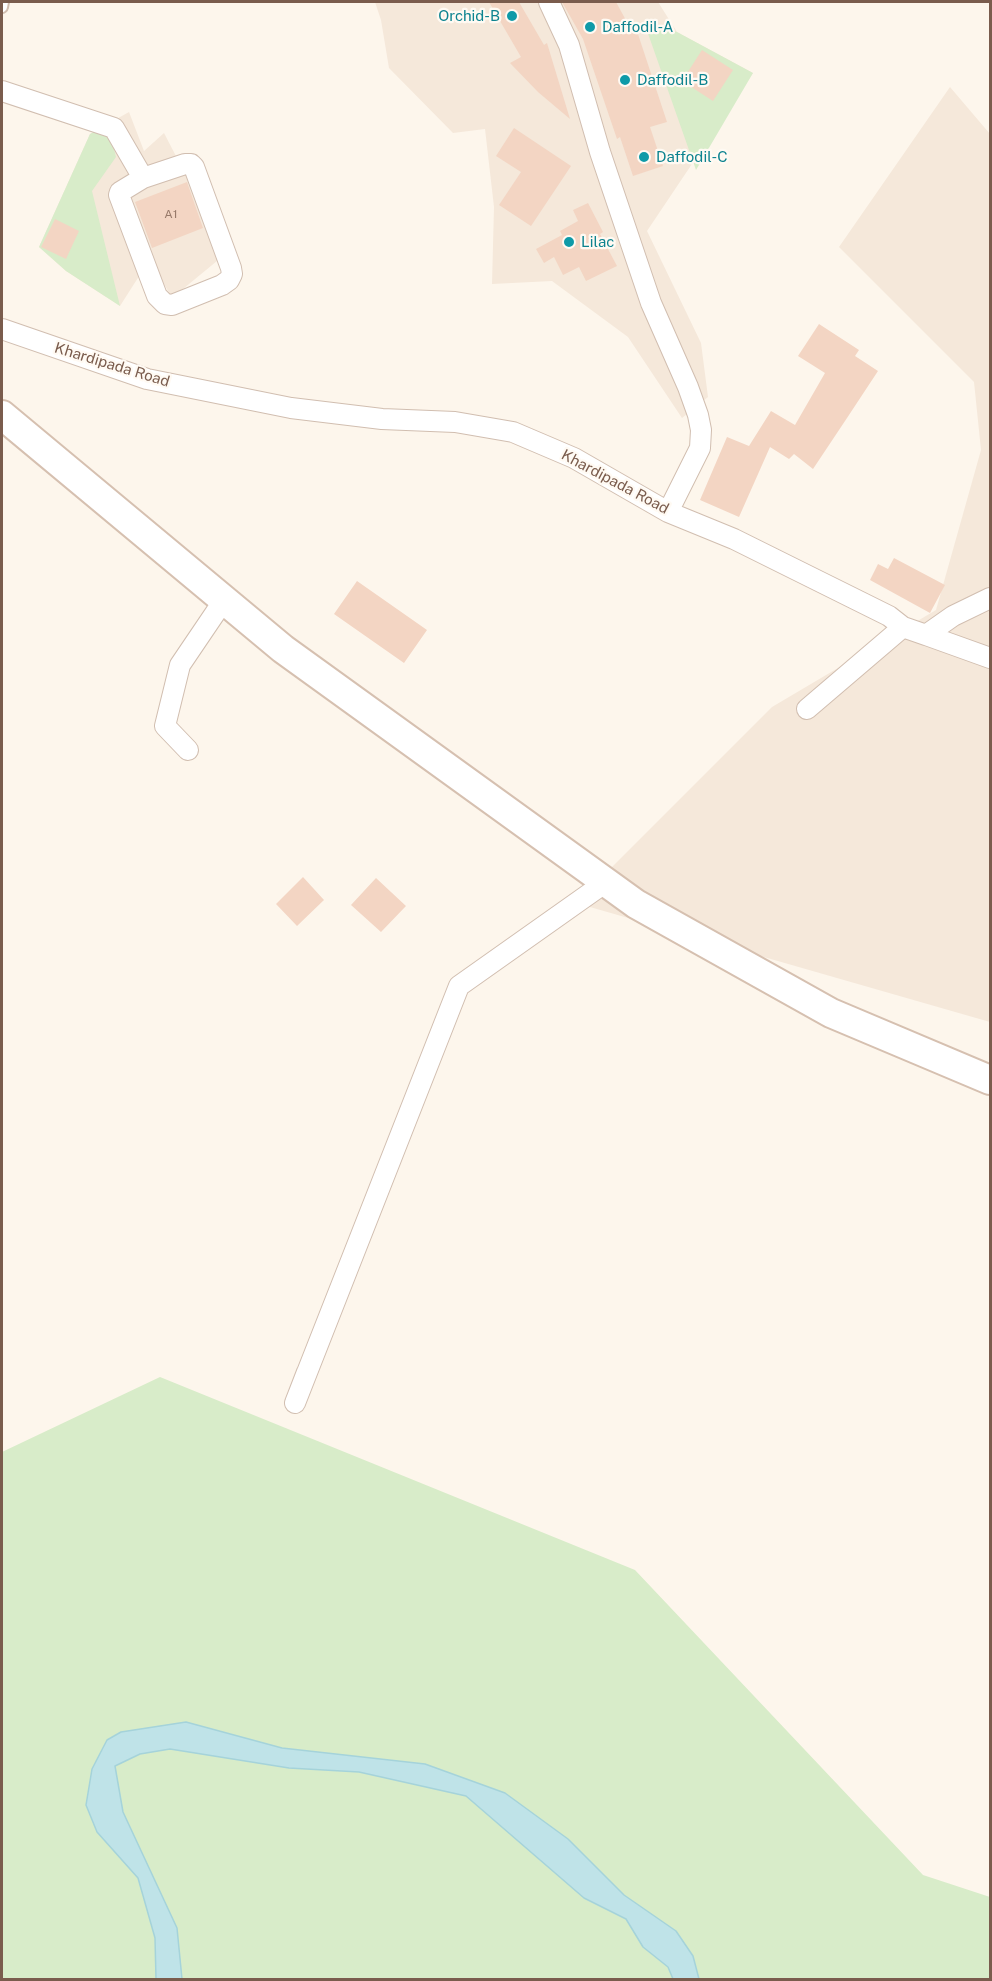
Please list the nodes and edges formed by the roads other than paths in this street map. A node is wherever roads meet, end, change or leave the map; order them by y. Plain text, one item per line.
1 (3, 2) edge
2 (549, 2) edge
3 (2, 7) edge
4 (2, 91) edge
5 (143, 178) junction
6 (2, 329) edge
7 (2, 415) edge
8 (668, 512) junction
9 (990, 598) edge
10 (224, 600) junction
11 (903, 627) junction
12 (926, 635) junction
13 (990, 658) edge
14 (807, 709) dead end
15 (188, 750) dead end
16 (606, 882) junction
17 (990, 1079) edge
18 (307, 1372) dead end

1 - 3 lane
2 - 8 street
4 - 5 street
5 - 5 street
6 - 8 street, Khardipada Road
7 - 10 street
8 - 11 street, Khardipada Road
9 - 12 street
10 - 15 street
10 - 16 street
11 - 12 street, Khardipada Road
11 - 14 street
12 - 13 street, Khardipada Road
16 - 17 street
16 - 18 street

